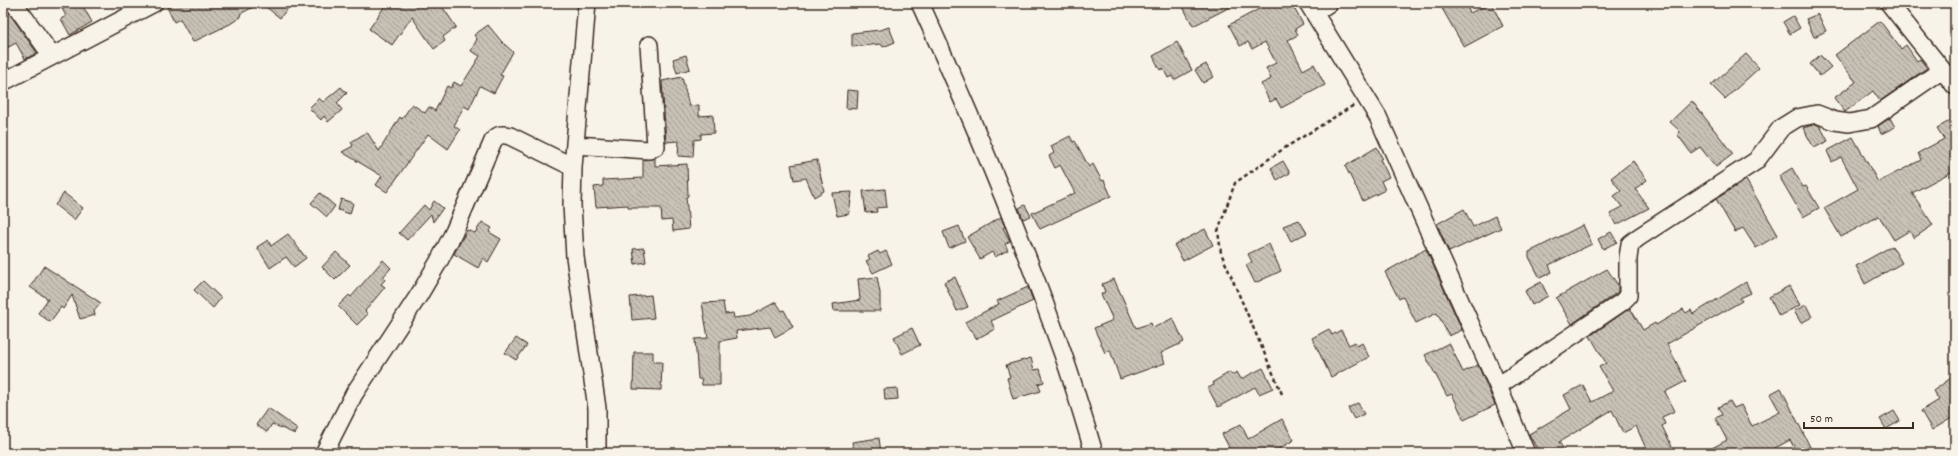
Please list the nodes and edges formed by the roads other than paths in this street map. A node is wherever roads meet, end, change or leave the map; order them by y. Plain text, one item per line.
1 (14, 3) edge
2 (154, 3) edge
3 (587, 3) edge
4 (920, 3) edge
5 (1329, 3) edge
6 (1893, 4) edge
7 (1311, 8) edge
8 (649, 45) dead end
9 (52, 56) junction
10 (1942, 70) junction
11 (3, 82) edge
12 (1955, 86) edge
13 (576, 145) junction
14 (573, 167) junction
15 (1498, 386) junction
16 (324, 453) edge
17 (597, 453) edge
18 (1094, 453) edge
19 (1526, 453) edge

1 - 9 street
2 - 9 street
3 - 13 street
4 - 18 street
5 - 7 street
6 - 10 street
7 - 15 street
8 - 13 street
9 - 11 street
10 - 12 street
10 - 15 street
13 - 14 street
14 - 16 street
14 - 17 street
15 - 19 street

